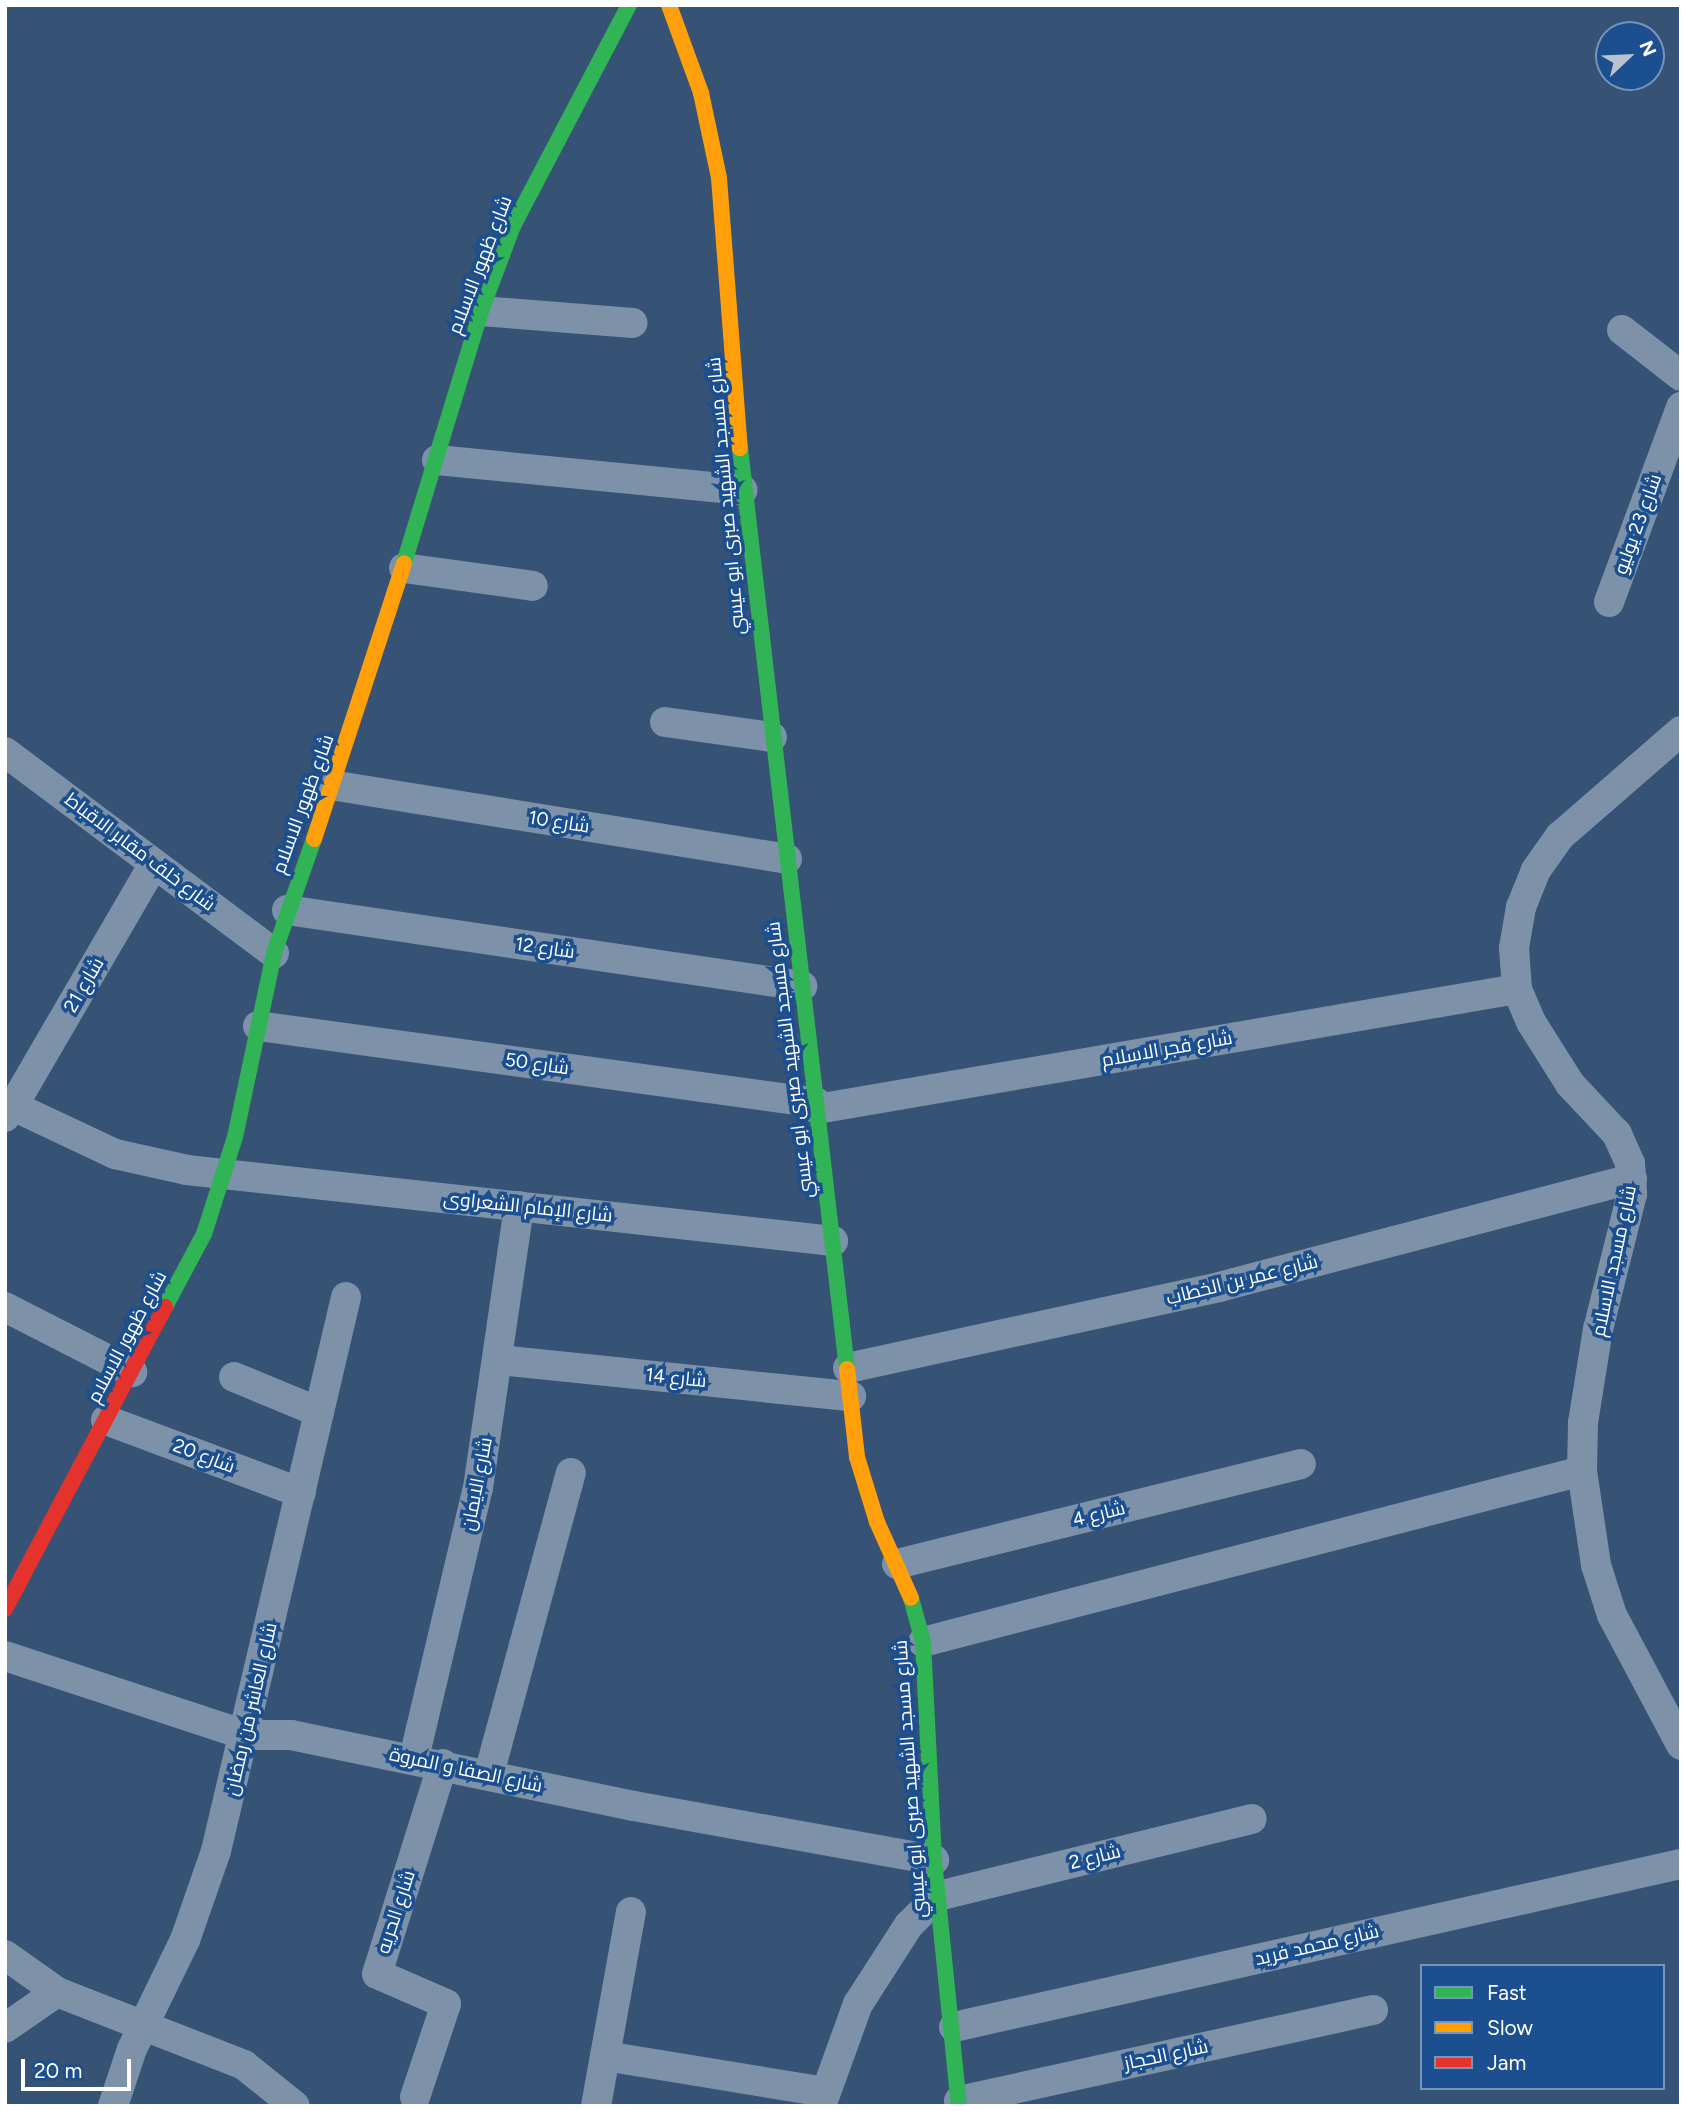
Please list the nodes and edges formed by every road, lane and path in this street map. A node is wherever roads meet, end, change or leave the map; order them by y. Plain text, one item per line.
1 (629, 5) edge
2 (668, 5) edge
3 (481, 311) junction
4 (633, 323) dead end
5 (1622, 330) dead end
6 (1681, 376) edge
7 (1681, 407) edge
8 (437, 460) junction
9 (743, 490) junction
10 (404, 568) junction
11 (533, 586) dead end
12 (1609, 602) dead end
13 (665, 722) dead end
14 (1681, 731) edge
15 (772, 737) junction
16 (9, 763) edge
17 (331, 785) junction
18 (787, 859) junction
19 (155, 864) junction
20 (287, 910) junction
21 (274, 953) junction
22 (802, 986) junction
23 (1517, 989) junction
24 (258, 1026) junction
25 (817, 1106) junction
26 (9, 1111) edge
27 (223, 1174) junction
28 (1632, 1179) junction
29 (519, 1206) junction
30 (833, 1241) junction
31 (346, 1297) dead end
32 (5, 1307) edge
33 (500, 1360) junction
34 (132, 1372) junction
35 (234, 1377) dead end
36 (850, 1382) junction
37 (320, 1412) junction
38 (106, 1420) junction
39 (1301, 1464) dead end
40 (1582, 1471) junction
41 (571, 1473) dead end
42 (301, 1493) junction
43 (897, 1564) junction
44 (5, 1609) edge
45 (923, 1642) junction
46 (5, 1656) edge
47 (246, 1735) junction
48 (1681, 1745) edge
49 (414, 1758) junction
50 (443, 1764) junction
51 (489, 1774) junction
52 (1252, 1819) dead end
53 (934, 1860) junction
54 (1681, 1864) edge
55 (938, 1895) junction
56 (631, 1912) dead end
57 (5, 1955) edge
58 (57, 1992) junction
59 (1373, 2010) dead end
60 (954, 2026) junction
61 (146, 2027) junction
62 (5, 2028) edge
63 (605, 2056) junction
64 (415, 2097) dead end
65 (823, 2099) edge
66 (289, 2103) edge
67 (959, 2103) edge
68 (113, 2106) edge
69 (596, 2106) edge

1 - 3 street, شارع ظهور الاسلام
2 - 9 street, شارع مسجد الشهيد صبرى ابو عيسي
3 - 4 street
3 - 8 street, شارع ظهور الاسلام
5 - 6 street
7 - 12 street, شارع 23 يوليو
8 - 9 street
8 - 10 street, شارع ظهور الاسلام
9 - 15 street, شارع مسجد الشهيد صبرى ابو عيسي
10 - 11 street
10 - 17 street, شارع ظهور الاسلام
13 - 15 street
14 - 23 street, شارع مسجد الاسلام
15 - 18 street, شارع مسجد الشهيد صبرى ابو عيسي
16 - 19 street, شارع خلف مقابر الاقباط
17 - 18 street, شارع 10
17 - 20 street, شارع ظهور الاسلام
18 - 22 street, شارع مسجد الشهيد صبرى ابو عيسي
19 - 21 street, شارع خلف مقابر الاقباط
19 - 26 street, شارع 21
20 - 21 street, شارع ظهور الاسلام
20 - 22 street, شارع 12
21 - 24 street, شارع ظهور الاسلام
22 - 25 street, شارع مسجد الشهيد صبرى ابو عيسي
23 - 25 street, شارع فجر الاسلام
23 - 28 street, شارع مسجد الاسلام
24 - 25 street, شارع 50
24 - 27 street, شارع ظهور الاسلام
25 - 30 street, شارع مسجد الشهيد صبرى ابو عيسي
26 - 27 street, شارع الإمام الشعراوى
27 - 29 street, شارع الإمام الشعراوى
27 - 34 street, شارع ظهور الاسلام
28 - 36 street, شارع عمر بن الخطاب
28 - 40 street, شارع مسجد الاسلام
29 - 30 street, شارع الإمام الشعراوى
29 - 33 street, شارع الايمان
30 - 36 street, شارع مسجد الشهيد صبرى ابو عيسي
31 - 37 street, شارع العاشر من رمضان
32 - 34 street
33 - 36 street, شارع 14
33 - 49 street, شارع الايمان
34 - 38 street, شارع ظهور الاسلام
35 - 37 street
36 - 43 street, شارع مسجد الشهيد صبرى ابو عيسي
37 - 42 street, شارع العاشر من رمضان
38 - 42 street, شارع 20
38 - 44 street, شارع ظهور الاسلام
39 - 43 street, شارع 4
40 - 45 street
40 - 48 street, شارع مسجد الاسلام
41 - 51 street
42 - 47 street, شارع العاشر من رمضان
43 - 45 street, شارع مسجد الشهيد صبرى ابو عيسي
45 - 53 street, شارع مسجد الشهيد صبرى ابو عيسي
46 - 47 street, شارع الصفا و المروة
47 - 49 street, شارع الصفا و المروة
47 - 61 street, شارع العاشر من رمضان
49 - 50 street, شارع الصفا و المروة
50 - 51 street, شارع الصفا و المروة
50 - 64 street, شارع الحريه
51 - 53 street, شارع الصفا و المروة
52 - 55 street, شارع 2
53 - 55 street, شارع مسجد الشهيد صبرى ابو عيسي
54 - 60 street, شارع محمد فريد
55 - 60 street, شارع مسجد الشهيد صبرى ابو عيسي
55 - 65 street
56 - 63 street
57 - 58 street
58 - 61 street
58 - 62 street
59 - 67 street, شارع الحجاز
60 - 67 street, شارع مسجد الشهيد صبرى ابو عيسي
61 - 66 street
61 - 68 street, شارع العاشر من رمضان
63 - 65 street
63 - 69 street

